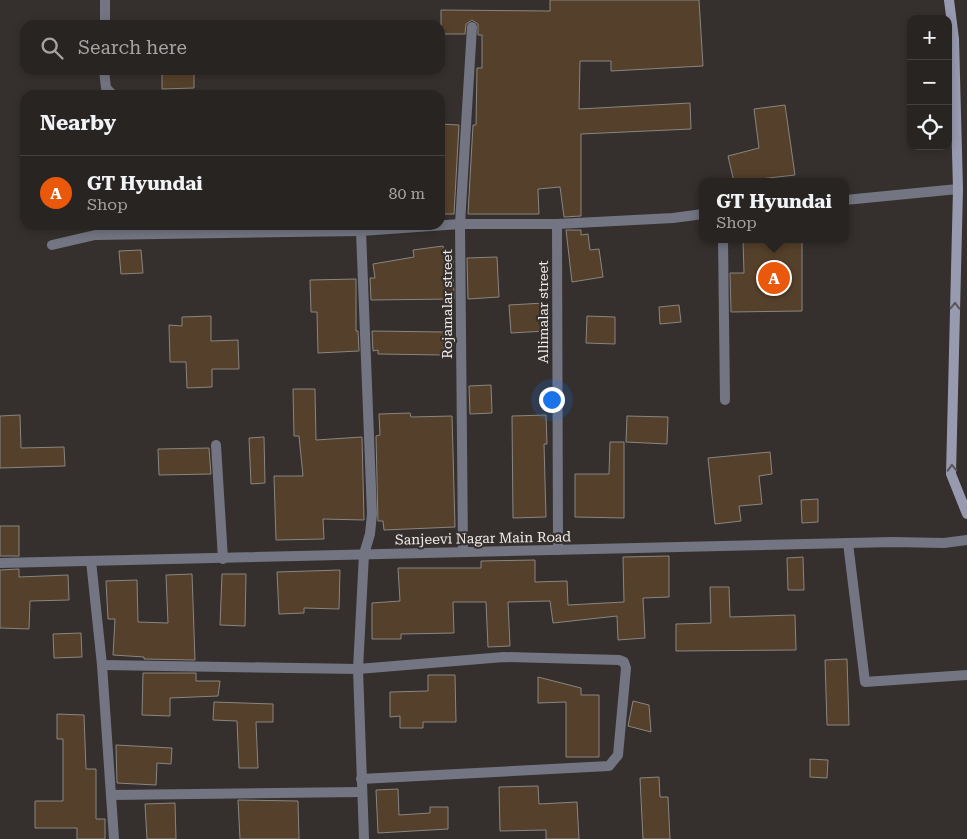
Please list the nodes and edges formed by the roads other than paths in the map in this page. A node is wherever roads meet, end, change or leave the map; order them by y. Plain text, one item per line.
1 (105, 0) edge
2 (949, 0) edge
3 (105, 20) edge
4 (472, 27) dead end
5 (105, 75) edge
6 (108, 90) edge
7 (958, 190) junction
8 (849, 200) edge
9 (699, 215) edge
10 (460, 224) junction
11 (557, 224) junction
12 (445, 225) edge
13 (202, 230) edge
14 (322, 230) edge
15 (375, 230) edge
16 (361, 231) junction
17 (723, 243) edge
18 (52, 245) dead end
19 (725, 400) dead end
20 (216, 445) dead end
21 (967, 514) edge
22 (967, 540) edge
23 (848, 543) junction
24 (558, 550) junction
25 (462, 552) junction
26 (364, 554) junction
27 (223, 559) junction
28 (91, 561) junction
29 (0, 563) edge
30 (102, 666) junction
31 (358, 670) junction
32 (967, 675) edge
33 (361, 779) junction
34 (362, 792) junction
35 (111, 796) junction
36 (114, 839) edge
37 (364, 839) edge

1 - 3 street
2 - 7 main road
4 - 10 street, Rojamalar street
5 - 6 street
7 - 8 street
21 -> 7 main road
9 - 11 street
10 - 11 street
10 - 12 street
10 - 25 street, Rojamalar street
11 - 24 street, Allimalar street
13 - 18 street
14 - 16 street
15 - 16 street
16 - 26 street
17 - 19 street
20 - 27 street
22 - 23 street, Sanjeevi Nagar Main Road
23 - 24 street, Sanjeevi Nagar Main Road
23 - 32 street
24 - 25 street, Sanjeevi Nagar Main Road
25 - 26 street, Sanjeevi Nagar Main Road
26 - 27 street, Sanjeevi Nagar Main Road
26 - 31 street
27 - 28 street, Sanjeevi Nagar Main Road
28 - 29 street, Sanjeevi Nagar Main Road
28 - 30 street
30 - 31 street
30 - 35 street
31 - 33 street
31 - 33 street
33 - 34 street
34 - 35 street
34 - 37 street
35 - 36 street

